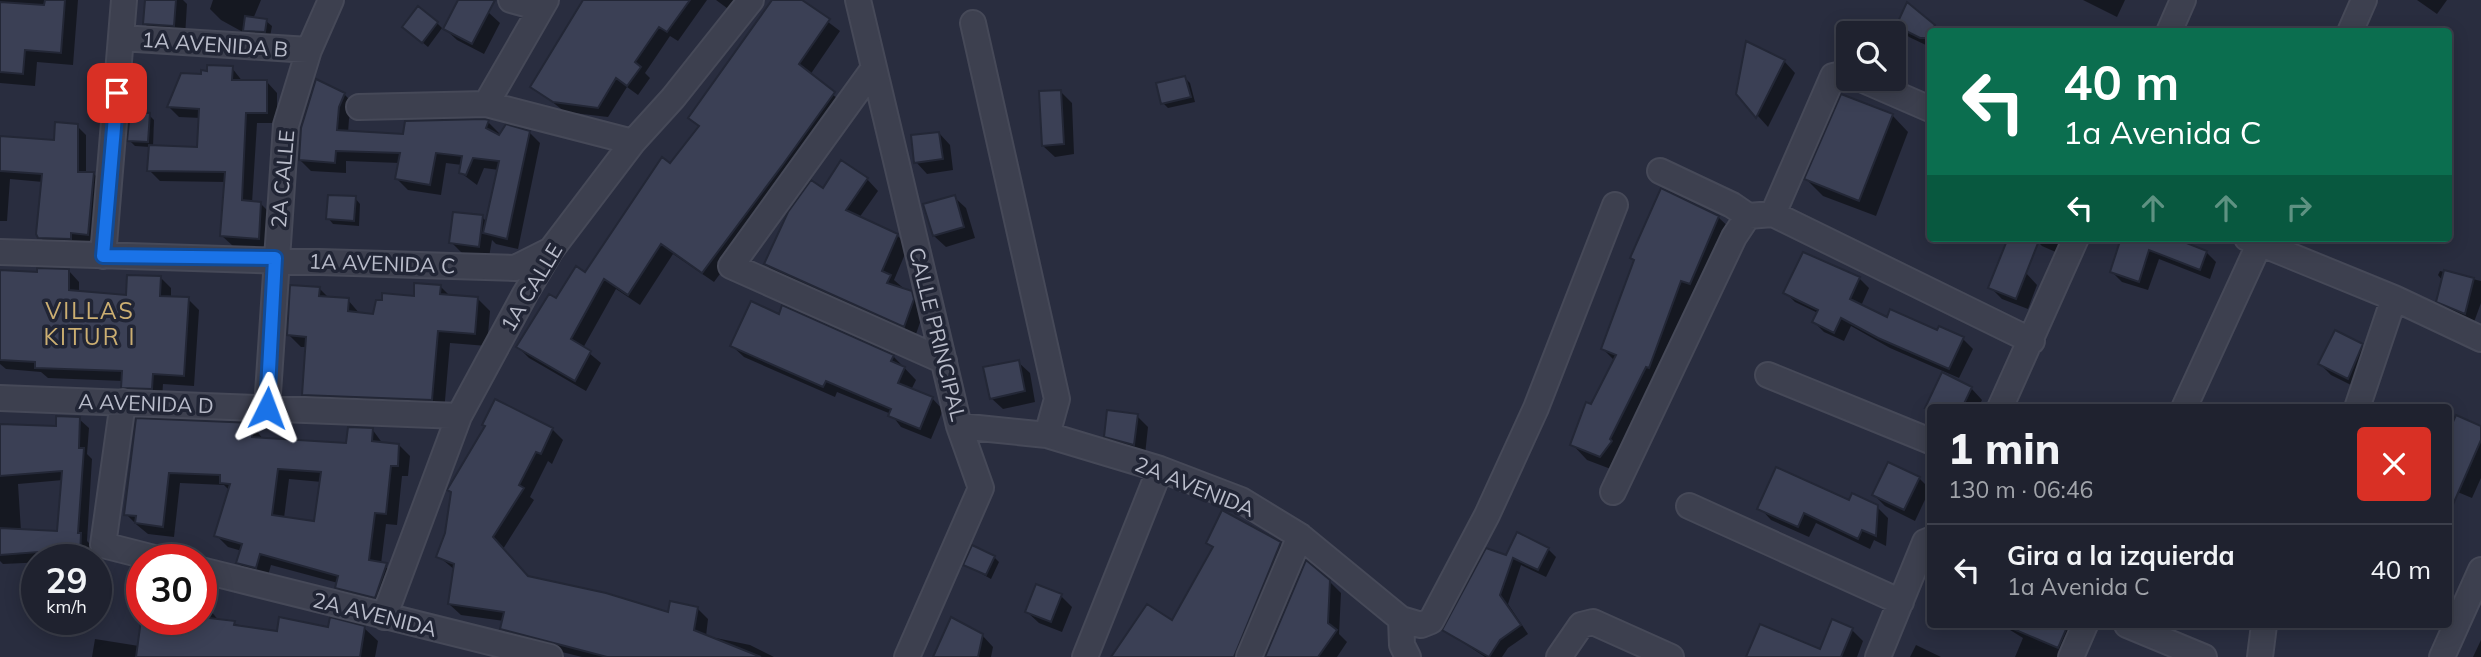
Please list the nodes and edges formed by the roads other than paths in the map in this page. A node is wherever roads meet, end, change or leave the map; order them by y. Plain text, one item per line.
1 (124, 0) edge
2 (331, 0) edge
3 (511, 0) edge
4 (751, 0) edge
5 (858, 0) edge
6 (2183, 0) edge
7 (2364, 0) edge
8 (543, 4) edge
9 (973, 23) dead end
10 (2171, 28) edge
11 (2352, 28) edge
12 (121, 38) junction
13 (309, 50) junction
14 (874, 68) junction
15 (1836, 75) edge
16 (1889, 91) edge
17 (486, 104) junction
18 (359, 107) dead end
19 (1927, 108) edge
20 (633, 142) junction
21 (1660, 171) dead end
22 (1615, 205) dead end
23 (1773, 214) junction
24 (1748, 216) junction
25 (2074, 242) edge
26 (2255, 242) edge
27 (2261, 242) edge
28 (551, 250) junction
29 (0, 252) edge
30 (103, 256) junction
31 (275, 258) junction
32 (515, 268) junction
33 (525, 294) junction
34 (2394, 298) junction
35 (2481, 340) edge
36 (2032, 341) junction
37 (944, 362) junction
38 (1768, 375) dead end
39 (0, 398) edge
40 (123, 402) junction
41 (2002, 404) edge
42 (2186, 404) edge
43 (2358, 404) edge
44 (267, 408) junction
45 (460, 416) junction
46 (959, 426) junction
47 (1046, 435) junction
48 (1927, 439) edge
49 (1160, 469) junction
50 (1613, 492) dead end
51 (1689, 506) dead end
52 (1300, 536) junction
53 (1927, 541) edge
54 (126, 551) edge
55 (2481, 570) edge
56 (217, 574) edge
57 (1901, 602) junction
58 (384, 617) junction
59 (1401, 619) junction
60 (2084, 628) edge
61 (2134, 628) edge
62 (2264, 628) edge
63 (550, 657) edge
64 (908, 657) edge
65 (1085, 657) edge
66 (1250, 657) edge
67 (1408, 657) edge
68 (1559, 657) edge
69 (1671, 657) edge
70 (1878, 657) edge
71 (2071, 657) edge
72 (2204, 657) edge
73 (2260, 657) edge
74 (2442, 657) edge

1 - 12 street
2 - 13 street, 2A CALLE
3 - 8 street
4 - 20 street, 1A CALLE
5 - 14 street, CALLE PRINCIPAL
6 - 10 street
7 - 11 street
8 - 17 street
9 - 47 street
12 - 13 street, 1A AVENIDA B
12 - 30 street
13 - 31 street, 2A CALLE
14 - 37 street, CALLE PRINCIPAL
14 - 37 street
15 - 23 street
16 - 19 street
17 - 18 street
17 - 20 street
20 - 28 street, 1A CALLE
21 - 24 street
22 - 59 street
23 - 24 street
23 - 36 street
24 - 50 street
25 - 36 street
26 - 42 street
27 - 34 street
28 - 32 street, 1A AVENIDA C
28 - 33 street, 1A CALLE
29 - 30 street, 1A AVENIDA C
30 - 31 street, 1A AVENIDA C
31 - 32 street, 1A AVENIDA C
31 - 44 street, 2A CALLE
32 - 33 street
33 - 45 street, 1A CALLE
34 - 35 street
34 - 43 street
36 - 41 street
37 - 46 street, CALLE PRINCIPAL
38 - 48 street
39 - 40 street, A AVENIDA D
40 - 44 street, A AVENIDA D
40 - 54 street
44 - 45 street, A AVENIDA D
45 - 58 street, 1A CALLE
46 - 47 street, 2A AVENIDA
46 - 64 street, CALLE PRINCIPAL
47 - 49 street, 2A AVENIDA
49 - 52 street, 2A AVENIDA
49 - 65 street
51 - 57 street
52 - 59 street, 2A AVENIDA
52 - 66 street
53 - 57 street
55 - 74 street
56 - 58 street, 2A AVENIDA
57 - 70 street
58 - 63 street, 2A AVENIDA
59 - 67 street
60 - 71 street
61 - 72 street
62 - 73 street
68 - 69 street

